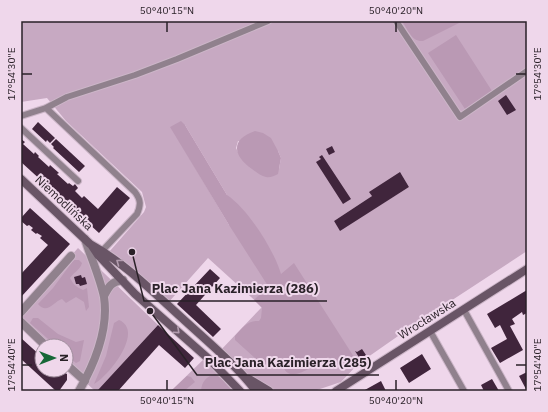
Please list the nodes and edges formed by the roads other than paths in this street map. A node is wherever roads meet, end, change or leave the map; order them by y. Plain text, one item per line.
1 (268, 21) edge
2 (396, 21) edge
3 (527, 71) edge
4 (46, 108) junction
5 (21, 116) edge
6 (21, 128) edge
7 (21, 179) edge
8 (78, 181) dead end
9 (87, 241) junction
10 (102, 251) junction
11 (71, 256) dead end
12 (527, 269) edge
13 (122, 280) junction
14 (104, 296) junction
15 (464, 310) junction
16 (21, 312) edge
17 (21, 322) edge
18 (430, 331) junction
19 (38, 338) edge
20 (74, 371) edge
21 (241, 373) junction
22 (85, 381) junction
23 (338, 389) edge
24 (79, 391) edge
25 (240, 391) edge
26 (256, 391) edge
27 (269, 391) edge
28 (330, 391) edge
29 (464, 391) edge
30 (510, 391) edge

1 - 4 lane
2 - 3 lane
4 - 5 lane
4 - 10 lane
6 - 8 lane
7 - 9 main road, Niemodlińska
9 - 10 main road, Niemodlińska
9 - 13 main road, Niemodlińska
9 - 14 street
21 -> 10 main road, Niemodlińska
11 - 16 street
12 - 15 main road, Wrocławska
13 - 14 street
13 -> 25 main road, Niemodlińska
14 - 22 street
15 - 18 main road, Wrocławska
15 - 30 lane
17 - 19 street
18 - 23 main road, Wrocławska
18 - 29 lane
20 - 22 street
21 - 26 main road, Niemodlińska
21 - 27 main road
22 - 24 street
23 - 28 main road, Wrocławska

